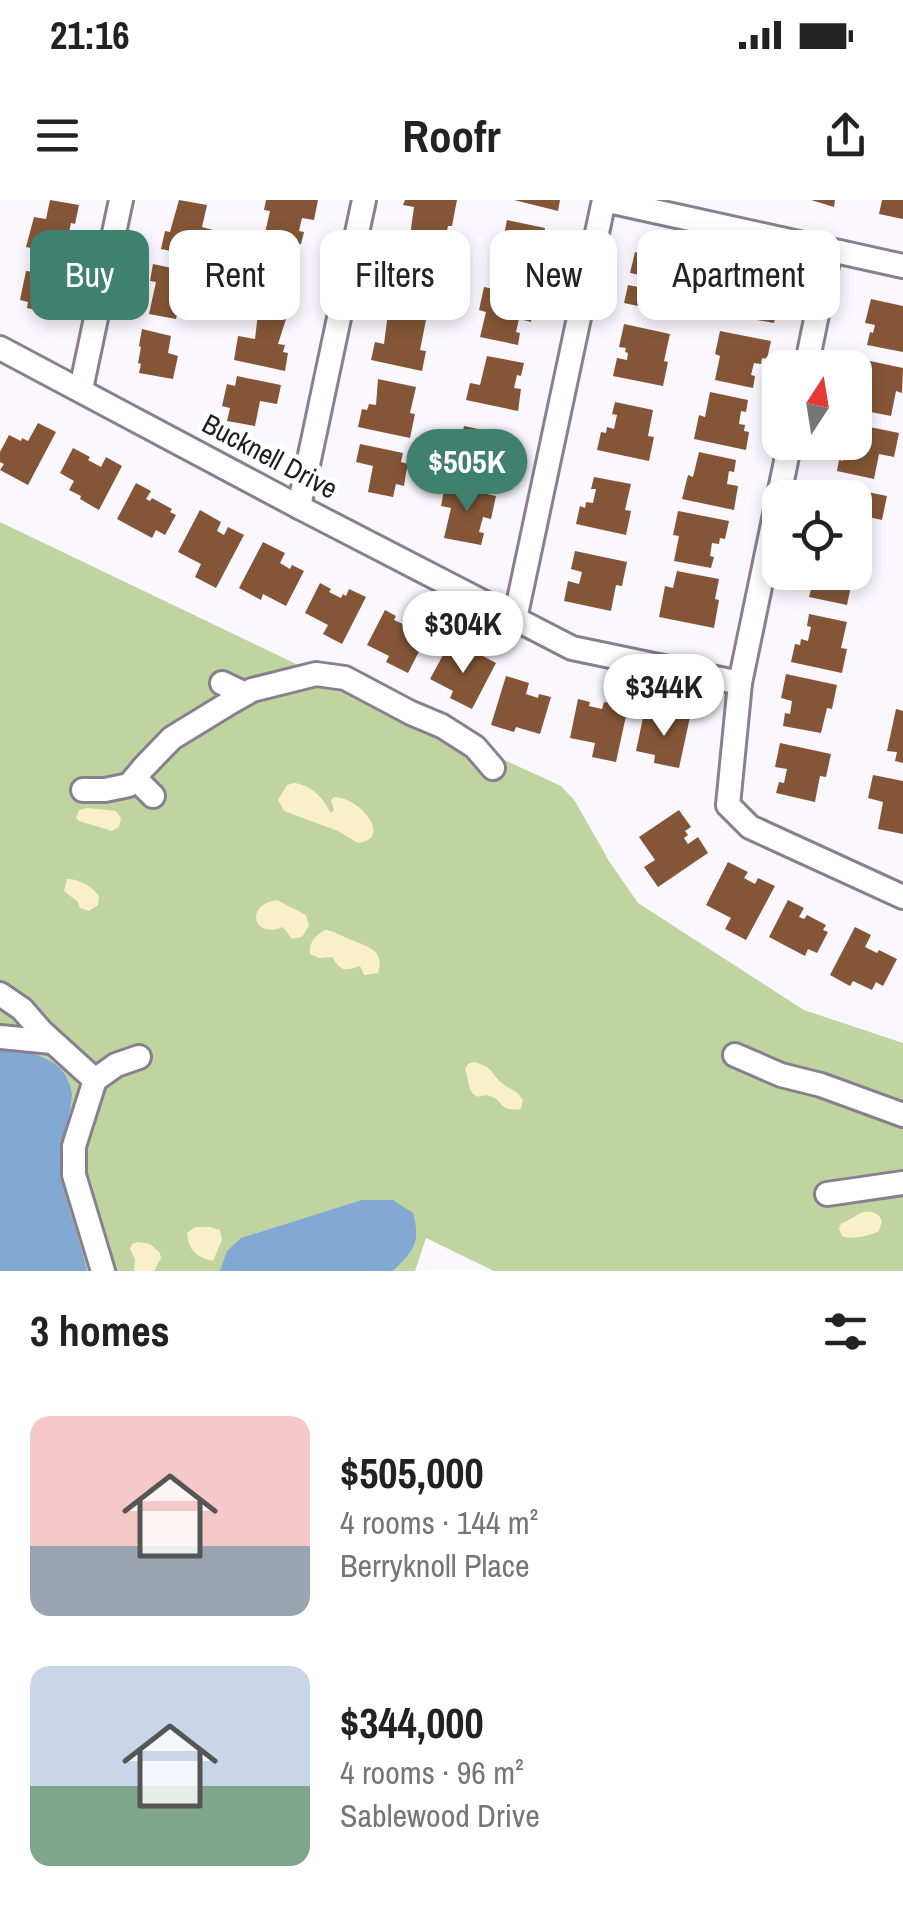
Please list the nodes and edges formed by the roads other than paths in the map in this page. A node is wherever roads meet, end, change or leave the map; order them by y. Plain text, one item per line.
1 (121, 200) edge
2 (364, 200) edge
3 (604, 200) edge
4 (737, 230) edge
5 (840, 253) edge
6 (903, 266) edge
7 (816, 320) edge
8 (0, 348) edge
9 (810, 350) edge
10 (81, 389) junction
11 (786, 460) edge
12 (299, 507) junction
13 (515, 619) junction
14 (222, 683) dead end
15 (740, 683) junction
16 (245, 694) junction
17 (494, 768) dead end
18 (135, 778) junction
19 (83, 790) dead end
20 (153, 796) dead end
21 (903, 897) edge
22 (0, 994) edge
23 (0, 1038) edge
24 (52, 1042) junction
25 (735, 1055) dead end
26 (139, 1057) dead end
27 (95, 1080) junction
28 (903, 1115) edge
29 (903, 1183) edge
30 (827, 1194) dead end
31 (104, 1271) edge

1 - 10 street
2 - 12 street
3 - 4 street
3 - 13 street
5 - 6 street
7 - 9 street
8 - 10 street, Bucknell Drive
10 - 12 street, Bucknell Drive
11 - 15 street
12 - 13 street, Bucknell Drive
13 - 15 street, Bucknell Drive
14 - 16 street
15 - 21 street
16 - 17 street
16 - 18 street
18 - 19 street
18 - 20 street
22 - 24 street
23 - 24 street
24 - 27 street
25 - 28 street
26 - 27 street
27 - 31 street
29 - 30 street

